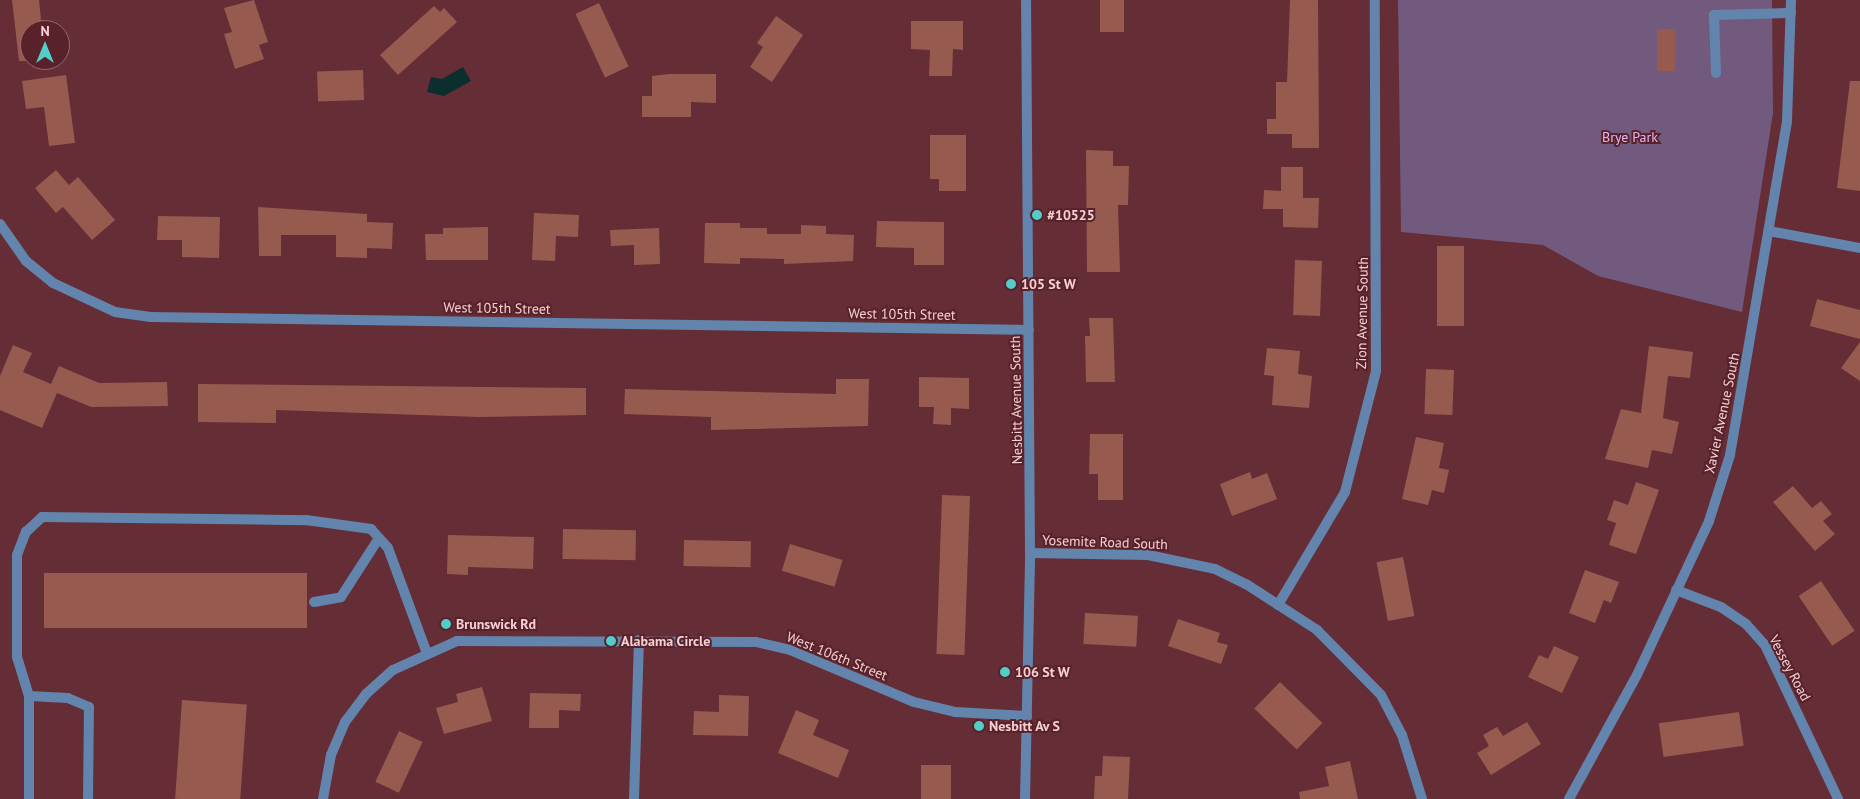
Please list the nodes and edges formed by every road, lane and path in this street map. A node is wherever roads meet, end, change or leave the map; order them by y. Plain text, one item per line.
1 (1026, 0) edge
2 (1375, 0) edge
3 (1791, 0) edge
4 (1791, 13) junction
5 (1716, 73) dead end
6 (0, 224) edge
7 (1769, 231) junction
8 (1860, 248) edge
9 (1029, 330) junction
10 (379, 538) junction
11 (1030, 554) junction
12 (1676, 590) junction
13 (314, 602) dead end
14 (1278, 605) junction
15 (638, 640) junction
16 (426, 651) junction
17 (29, 696) junction
18 (1027, 716) junction
19 (323, 794) edge
20 (29, 799) edge
21 (88, 799) edge
22 (634, 799) edge
23 (1026, 799) edge
24 (1422, 799) edge
25 (1569, 799) edge
26 (1838, 799) edge

1 - 9 street, Nesbitt Avenue South
2 - 14 street, Zion Avenue South
3 - 4 street, Xavier Avenue South
4 - 5 street
4 - 7 street, Xavier Avenue South
6 - 9 street, West 105th Street
7 - 8 street
7 - 12 street, Xavier Avenue South
9 - 11 street, Nesbitt Avenue South
10 - 13 street
10 - 16 street
10 - 17 street
11 - 14 street, Yosemite Road South
11 - 18 street, Nesbitt Avenue South
12 - 25 street, Xavier Avenue South
12 - 26 street, Vessey Road
14 - 24 street, Yosemite Road South
15 - 16 street, West 106th Street
15 - 18 street, West 106th Street
15 - 22 street
16 - 19 street, West 106th Street
17 - 20 street
17 - 21 street
18 - 23 street, Nesbitt Avenue South

